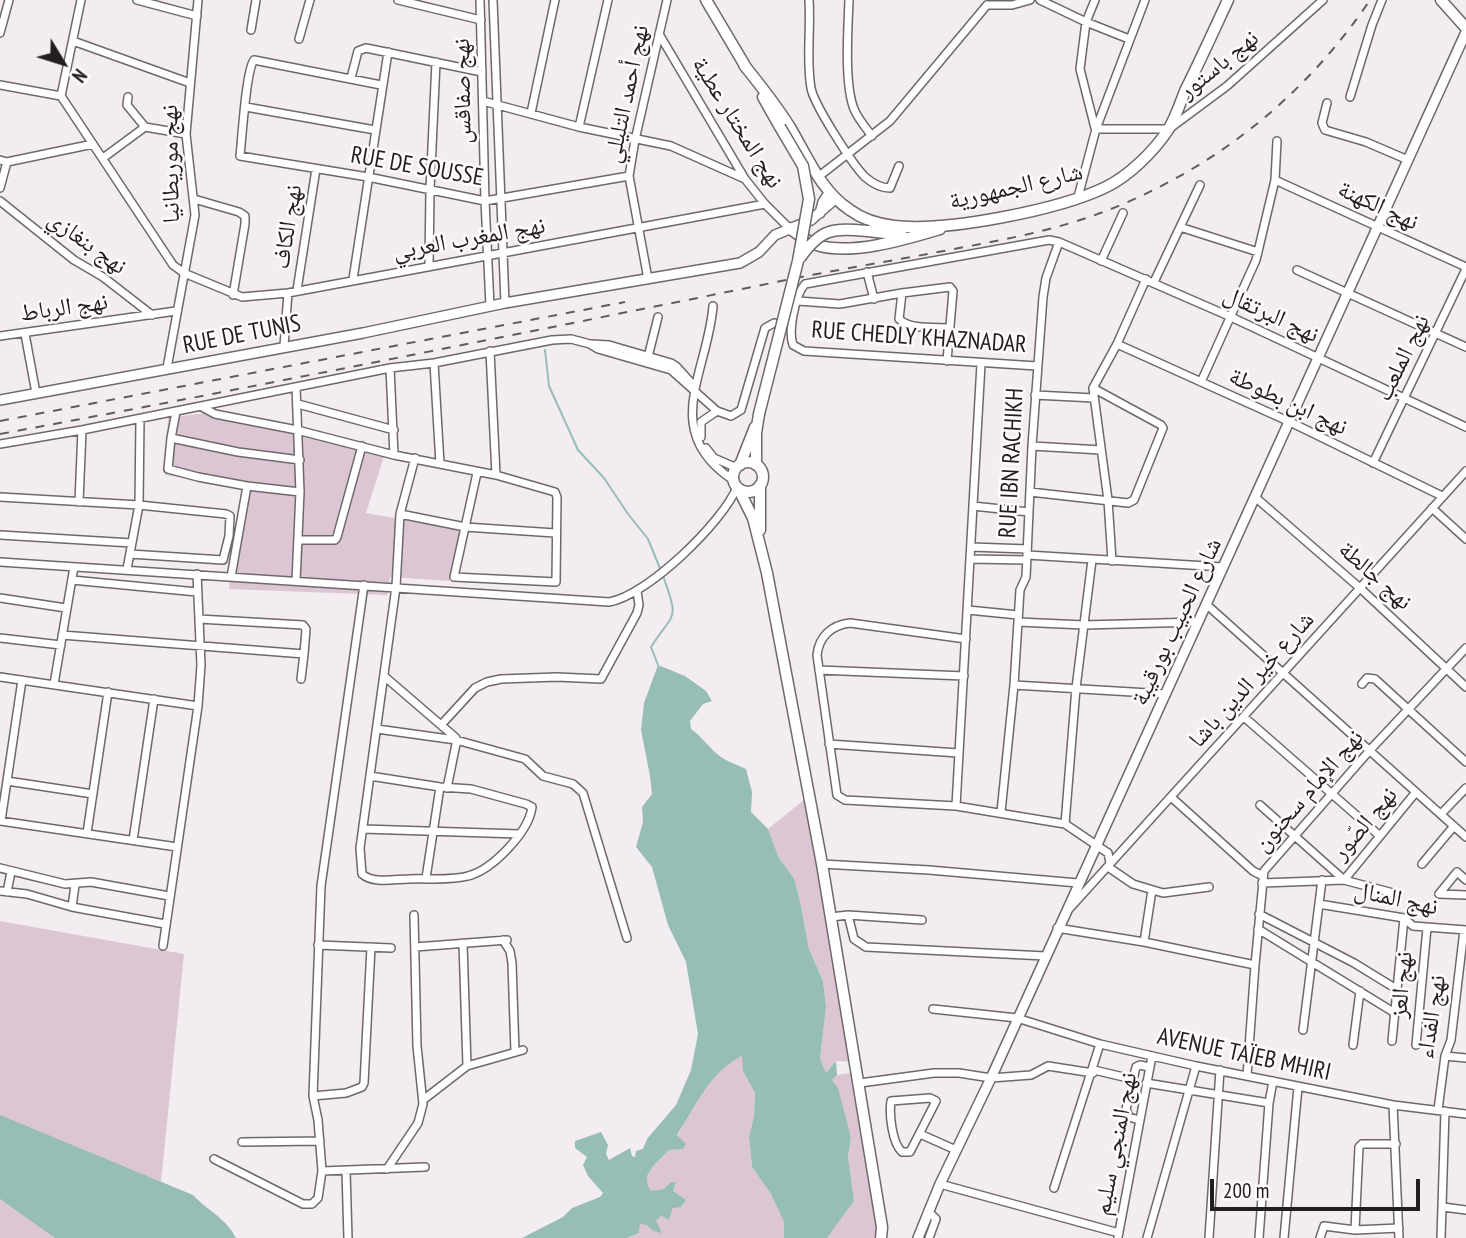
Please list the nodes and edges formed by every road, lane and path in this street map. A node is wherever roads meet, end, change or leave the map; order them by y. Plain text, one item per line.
1 (9, 0) edge
2 (81, 0) edge
3 (137, 0) edge
4 (198, 0) edge
5 (256, 0) edge
6 (310, 0) edge
7 (398, 0) edge
8 (480, 0) edge
9 (493, 0) edge
10 (555, 0) edge
11 (608, 0) edge
12 (667, 0) edge
13 (809, 0) edge
14 (849, 0) edge
15 (1030, 0) edge
16 (1040, 0) edge
17 (1095, 0) edge
18 (1145, 0) edge
19 (1228, 0) edge
20 (1323, 0) edge
21 (1382, 0) edge
22 (1441, 0) edge
23 (708, 1) edge
24 (986, 3) edge
25 (197, 16) junction
26 (481, 20) junction
27 (1086, 22) junction
28 (1463, 25) edge
29 (251, 30) dead end
30 (0, 33) edge
31 (659, 34) junction
32 (299, 39) dead end
33 (1129, 39) junction
34 (73, 41) junction
35 (388, 52) junction
36 (436, 62) junction
37 (744, 65) junction
38 (482, 72) junction
39 (351, 78) junction
40 (190, 83) junction
41 (0, 85) edge
42 (382, 85) junction
43 (61, 96) junction
44 (128, 97) dead end
45 (1350, 97) dead end
46 (1181, 100) junction
47 (483, 101) junction
48 (1327, 103) dead end
49 (497, 104) junction
50 (246, 107) junction
51 (1193, 111) junction
52 (531, 113) junction
53 (145, 127) junction
54 (579, 127) junction
55 (1096, 129) junction
56 (1169, 129) junction
57 (375, 130) junction
58 (186, 134) junction
59 (873, 136) junction
60 (635, 140) junction
61 (1277, 141) dead end
62 (93, 144) junction
63 (848, 154) junction
64 (103, 158) junction
65 (1408, 160) junction
66 (3, 161) edge
67 (899, 166) dead end
68 (316, 169) junction
69 (629, 176) junction
70 (368, 177) junction
71 (818, 177) junction
72 (745, 179) junction
73 (1275, 180) junction
74 (1200, 185) dead end
75 (0, 188) edge
76 (429, 190) junction
77 (832, 196) junction
78 (1079, 197) junction
79 (502, 198) junction
80 (194, 199) junction
81 (0, 201) edge
82 (485, 201) junction
83 (765, 204) junction
84 (1123, 213) dead end
85 (954, 225) junction
86 (638, 227) junction
87 (1180, 227) junction
88 (789, 228) junction
89 (1378, 228) junction
90 (914, 236) junction
91 (1059, 242) junction
92 (503, 252) junction
93 (1258, 252) junction
94 (488, 255) junction
95 (798, 261) junction
96 (1101, 261) junction
97 (429, 266) junction
98 (1466, 268) edge
99 (1297, 270) dead end
100 (867, 272) junction
101 (184, 273) junction
102 (353, 279) junction
103 (648, 279) junction
104 (1146, 279) junction
105 (1154, 282) junction
106 (297, 290) junction
107 (288, 293) junction
108 (902, 293) junction
109 (1349, 293) junction
110 (233, 295) junction
111 (874, 299) junction
112 (798, 301) junction
113 (505, 303) junction
114 (490, 306) junction
115 (713, 306) dead end
116 (176, 311) junction
117 (152, 315) junction
118 (658, 317) dead end
119 (1231, 317) junction
120 (791, 327) junction
121 (950, 328) junction
122 (1437, 333) junction
123 (25, 334) junction
124 (0, 337) edge
125 (1117, 344) junction
126 (284, 346) junction
127 (1466, 347) edge
128 (490, 351) junction
129 (648, 359) junction
130 (1318, 359) junction
131 (947, 360) junction
132 (434, 363) junction
133 (981, 364) junction
134 (1037, 366) junction
135 (390, 368) junction
136 (167, 369) junction
137 (1201, 382) junction
138 (296, 387) junction
139 (1093, 388) junction
140 (696, 390) junction
141 (37, 393) junction
142 (1035, 395) junction
143 (1094, 398) junction
144 (1404, 399) junction
145 (0, 400) edge
146 (298, 404) junction
147 (202, 407) junction
148 (717, 411) junction
149 (176, 412) junction
150 (140, 419) junction
151 (758, 419) junction
152 (1290, 422) junction
153 (1466, 427) edge
154 (82, 430) junction
155 (297, 430) junction
156 (394, 430) junction
157 (171, 439) junction
158 (0, 444) edge
159 (362, 446) junction
160 (1032, 446) junction
161 (1101, 450) junction
162 (394, 455) junction
163 (415, 458) junction
164 (300, 460) junction
165 (1373, 463) junction
166 (440, 464) junction
167 (756, 465) junction
168 (738, 466) junction
169 (1466, 471) edge
170 (477, 472) junction
171 (496, 475) junction
172 (760, 485) junction
173 (247, 486) junction
174 (737, 486) junction
175 (300, 492) junction
176 (1030, 492) junction
177 (1442, 496) junction
178 (0, 497) edge
179 (1255, 498) junction
180 (1108, 500) junction
181 (79, 502) junction
182 (139, 505) junction
183 (973, 506) junction
184 (1432, 508) junction
185 (1029, 512) junction
186 (400, 514) junction
187 (465, 527) junction
188 (555, 533) junction
189 (0, 535) edge
190 (1466, 539) edge
191 (298, 540) junction
192 (760, 541) junction
193 (132, 543) junction
194 (971, 547) junction
195 (130, 555) junction
196 (1027, 555) junction
197 (971, 559) junction
198 (1092, 560) junction
199 (1112, 561) junction
200 (0, 562) edge
201 (74, 567) junction
202 (1223, 567) junction
203 (127, 569) junction
204 (197, 574) junction
205 (231, 577) junction
206 (72, 580) junction
207 (296, 581) junction
208 (363, 584) junction
209 (396, 587) junction
210 (1360, 589) junction
211 (637, 591) junction
212 (197, 592) junction
213 (0, 598) edge
214 (1206, 604) junction
215 (66, 608) junction
216 (968, 610) junction
217 (199, 618) junction
218 (1018, 619) junction
219 (1198, 622) junction
220 (1084, 625) junction
221 (62, 635) junction
222 (0, 639) edge
223 (967, 639) junction
224 (61, 645) junction
225 (199, 648) junction
226 (1466, 648) edge
227 (303, 654) junction
228 (1447, 668) junction
229 (819, 670) junction
230 (1284, 673) junction
231 (384, 676) junction
232 (0, 677) edge
233 (964, 677) junction
234 (301, 679) dead end
235 (22, 680) junction
236 (54, 684) junction
237 (1362, 684) dead end
238 (1014, 685) junction
239 (1466, 687) edge
240 (1076, 688) junction
241 (108, 692) junction
242 (1166, 694) junction
243 (154, 699) junction
244 (198, 706) junction
245 (1408, 708) junction
246 (1244, 716) junction
247 (441, 725) junction
248 (377, 729) junction
249 (456, 740) junction
250 (829, 744) junction
251 (1370, 750) junction
252 (958, 753) junction
253 (1466, 762) edge
254 (370, 776) junction
255 (7, 781) junction
256 (444, 787) junction
257 (1466, 788) edge
258 (1416, 792) junction
259 (93, 794) junction
260 (1333, 794) junction
261 (1171, 797) junction
262 (1260, 805) dead end
263 (956, 806) junction
264 (1001, 812) junction
265 (1441, 814) junction
266 (0, 821) edge
267 (1065, 824) junction
268 (1454, 826) junction
269 (363, 829) junction
270 (435, 830) junction
271 (87, 833) junction
272 (519, 834) junction
273 (1296, 835) junction
274 (1380, 836) junction
275 (1466, 837) edge
276 (133, 840) junction
277 (177, 846) junction
278 (1096, 846) junction
279 (1090, 858) junction
280 (822, 864) junction
281 (1422, 864) dead end
282 (1107, 867) junction
283 (0, 868) edge
284 (10, 873) junction
285 (426, 878) junction
286 (1262, 879) junction
287 (1322, 880) junction
288 (1344, 880) junction
289 (1466, 880) edge
290 (1078, 883) junction
291 (75, 885) junction
292 (1209, 887) dead end
293 (4, 891) edge
294 (1152, 891) junction
295 (1394, 893) dead end
296 (1466, 895) edge
297 (169, 896) junction
298 (1319, 904) junction
299 (72, 907) junction
300 (1065, 913) junction
301 (1259, 914) junction
302 (414, 915) dead end
303 (848, 915) junction
304 (831, 917) junction
305 (1404, 918) junction
306 (922, 920) dead end
307 (165, 924) junction
308 (1057, 928) junction
309 (1427, 928) junction
310 (1258, 929) junction
311 (1465, 930) edge
312 (627, 938) dead end
313 (1144, 942) junction
314 (1314, 942) junction
315 (463, 943) junction
316 (318, 945) junction
317 (163, 946) dead end
318 (370, 947) junction
319 (415, 947) junction
320 (391, 948) dead end
321 (1045, 956) junction
322 (1313, 962) junction
323 (1255, 965) junction
324 (1398, 990) junction
325 (1360, 991) junction
326 (933, 1009) dead end
327 (1395, 1013) junction
328 (1017, 1018) junction
329 (1303, 1030) dead end
330 (1392, 1041) dead end
331 (1100, 1044) junction
332 (1353, 1045) dead end
333 (1416, 1045) dead end
334 (1152, 1056) junction
335 (1445, 1056) junction
336 (1466, 1058) edge
337 (467, 1066) junction
338 (1196, 1066) junction
339 (1149, 1067) junction
340 (1220, 1070) junction
341 (1093, 1071) junction
342 (1247, 1076) junction
343 (991, 1078) junction
344 (1132, 1079) junction
345 (1273, 1082) junction
346 (860, 1083) junction
347 (1146, 1083) junction
348 (1298, 1087) junction
349 (1190, 1090) junction
350 (313, 1096) junction
351 (1219, 1096) junction
352 (423, 1100) junction
353 (1269, 1102) junction
354 (1393, 1105) junction
355 (1442, 1111) junction
356 (1466, 1114) edge
357 (1139, 1120) junction
358 (920, 1135) junction
359 (320, 1141) junction
360 (242, 1142) dead end
361 (1396, 1144) junction
362 (956, 1150) junction
363 (214, 1160) dead end
364 (425, 1167) dead end
365 (387, 1169) junction
366 (322, 1171) junction
367 (346, 1171) junction
368 (940, 1184) junction
369 (1054, 1188) dead end
370 (1443, 1206) junction
371 (1466, 1210) edge
372 (928, 1211) junction
373 (923, 1226) junction
374 (1399, 1228) junction
375 (1355, 1230) junction
376 (881, 1233) edge
377 (1118, 1236) edge
378 (348, 1238) edge
379 (887, 1238) edge
380 (912, 1238) edge
381 (918, 1238) edge
382 (929, 1238) edge
383 (1147, 1238) edge
384 (1209, 1238) edge
385 (1259, 1238) edge
386 (1284, 1238) edge
387 (1320, 1238) edge
388 (1399, 1238) edge
389 (1441, 1238) edge

1 - 30 street
2 - 34 street
3 - 25 street
4 - 25 street, نهج موريطانيا
5 - 29 street
6 - 32 street
7 - 26 street
8 - 26 street, نهج صفاقس
9 - 49 street, نهج صفاقس
10 - 52 street
11 - 54 street
12 - 31 street, نهج أحمد التليلي
13 - 63 street
14 - 59 street
15 - 24 street
16 - 27 street
17 - 27 street
18 - 33 street
19 - 46 main road, شارع الجمهورية
20 - 51 street, نهج باستور
21 - 45 street
22 - 28 main road
23 - 37 main road
24 - 59 street
25 - 40 street, نهج موريطانيا
26 - 38 street, نهج صفاقس
27 - 33 street
27 - 55 street
28 - 65 street, شارع الحبيب بورقيبة
31 - 60 street, نهج أحمد التليلي
31 - 72 street, نهج المختار عطية
33 - 55 street
34 - 40 street
34 - 43 street
35 - 36 street
35 - 39 street
35 - 42 street
36 - 38 street
36 - 76 street
37 - 71 main road, شارع الجمهورية
37 - 95 main road, bridge
38 - 47 street, نهج صفاقس
39 - 42 street
39 - 50 street
40 - 58 street, نهج موريطانيا
41 - 43 street
42 - 57 street
43 - 62 street
44 - 53 street
46 - 51 street
46 - 56 main road, شارع الجمهورية
47 - 49 street
47 - 82 street, نهج صفاقس
48 - 65 street
49 - 52 street
49 - 79 street, نهج صفاقس
50 - 57 street
50 - 68 street, RUE DE SOUSSE
51 - 56 street, نهج باستور
52 - 54 street
53 - 58 street
53 - 64 street
54 - 60 street
55 - 56 street
55 - 78 street
56 - 78 main road, شارع الجمهورية
57 - 70 street
58 - 80 street, نهج موريطانيا
59 - 63 street
60 - 69 street, نهج أحمد التليلي
60 - 72 street
61 - 73 street
62 - 64 street
62 - 66 street
63 - 67 street
63 - 71 street
64 - 101 street
65 - 89 street, شارع الحبيب بورقيبة
66 - 75 street
68 - 70 street, RUE DE SOUSSE
68 - 106 street, نهج الكاف
69 - 79 street, RUE DE SOUSSE
69 - 86 street, نهج أحمد التليلي
70 - 76 street, RUE DE SOUSSE
70 - 102 street
71 - 77 main road, شارع الجمهورية
72 - 83 street, نهج المختار عطية
73 - 89 street, نهج الكهنة
73 - 93 street
74 - 87 street
76 - 82 street, RUE DE SOUSSE
76 - 97 street
77 - 85 main road, شارع الجمهورية
77 - 88 street, RUE DE TUNIS
78 - 85 main road, شارع الجمهورية
79 - 82 street, RUE DE SOUSSE
79 - 92 street, نهج صفاقس
80 - 101 street, نهج موريطانيا
80 - 110 street
81 - 117 street, نهج بنغازي
82 - 94 street, نهج صفاقس
83 - 86 street, نهج المغرب العربي
83 - 88 street, نهج المختار عطية
84 - 96 street
85 - 90 main road
86 - 92 street, نهج المغرب العربي
86 - 103 street, نهج أحمد التليلي
87 - 93 street
87 - 105 street
88 - 90 main road
88 - 103 street, RUE DE TUNIS
89 - 98 street, نهج الكهنة
89 - 109 street, شارع الحبيب بورقيبة
90 - 95 main road, bridge
91 - 96 street, نهج البرتقال
91 - 100 street
91 - 134 street, RUE IBN RACHIKH
92 - 94 street, نهج المغرب العربي
92 - 113 street, نهج صفاقس
93 - 119 street
94 - 97 street, نهج المغرب العربي
94 - 114 street, نهج صفاقس
95 - 151 main road, bridge
96 - 104 street, نهج البرتقال
97 - 102 street, نهج المغرب العربي
98 - 122 street, نهج الملعب
99 - 109 street
100 - 111 street
100 - 112 street
101 - 110 street, نهج المغرب العربي
101 - 116 street, نهج موريطانيا
102 - 106 street, نهج المغرب العربي
103 - 113 street, RUE DE TUNIS
104 - 105 street, نهج البرتقال
104 - 125 street
105 - 119 street, نهج البرتقال
106 - 107 street, نهج المغرب العربي
107 - 110 street, نهج المغرب العربي
107 - 126 street, نهج الكاف
108 - 111 street
108 - 121 street
108 - 121 street
109 - 122 street
109 - 130 street, شارع الحبيب بورقيبة
111 - 112 street
112 - 120 street
113 - 114 street, RUE DE TUNIS
114 - 126 street, RUE DE TUNIS
115 - 140 street
116 - 117 street, نهج الرباط
116 - 136 street, نهج موريطانيا
117 - 123 street, نهج الرباط
118 - 129 street
119 - 130 street, نهج البرتقال
119 - 137 street
120 - 131 street, RUE CHEDLY KHAZNADAR
120 - 148 street
121 - 131 street
122 - 127 street
122 - 144 street, نهج الملعب
123 - 124 street, نهج الرباط
123 - 141 street
125 - 137 street, نهج ابن بطوطة
125 - 139 street
126 - 136 street, RUE DE TUNIS
128 - 129 street
128 - 132 street
128 - 171 street
129 - 140 street
130 - 144 street, نهج البرتقال
130 - 152 street, شارع الحبيب بورقيبة
131 - 133 street, RUE CHEDLY KHAZNADAR
132 - 135 street
132 - 166 street
133 - 134 street, RUE CHEDLY KHAZNADAR
133 - 183 street
134 - 142 street, RUE IBN RACHIKH
135 - 138 street
135 - 156 street
136 - 141 street, RUE DE TUNIS
137 - 152 street, نهج ابن بطوطة
138 - 146 street
138 - 147 street
139 - 143 street
139 - 180 street
140 - 148 street
140 - 174 street
141 - 145 street, RUE DE TUNIS
142 - 143 street
142 - 160 street, RUE IBN RACHIKH
143 - 161 street
144 - 153 street, نهج البرتقال
144 - 165 street, نهج الملعب
146 - 155 street
146 - 156 street
147 - 149 street
147 - 155 street
148 - 168 street
149 - 150 street
149 - 157 street
150 - 154 street
150 - 182 street
151 - 167 main road
151 - 168 main road
152 - 165 street, نهج ابن بطوطة
152 - 179 street, شارع الحبيب بورقيبة
154 - 158 street
154 - 181 street
155 - 159 street
155 - 164 street
156 - 162 street
157 - 164 street
157 - 173 street
159 - 162 street
159 - 191 street
160 - 161 street
160 - 176 street, RUE IBN RACHIKH
161 - 180 street
162 - 163 street
163 - 166 street
163 - 186 street
164 - 175 street
165 - 177 street, نهج ابن بطوطة
166 - 170 street
167 - 168 main road
167 - 172 main road
168 - 174 main road
169 - 177 street, شارع خير الدين باشا
170 - 171 street
170 - 187 street
171 - 188 street
172 - 174 main road
172 - 192 main road
173 - 175 street
173 - 205 street
174 - 192 main road
174 - 211 street
175 - 191 street
176 - 180 street
176 - 185 street, RUE IBN RACHIKH
177 - 184 street, شارع خير الدين باشا
178 - 181 street
179 - 202 street, شارع الحبيب بورقيبة
179 - 210 street, نهج جالطة
180 - 199 street
181 - 182 street
182 - 193 street
182 - 195 street
183 - 185 street
183 - 194 street
184 - 190 street
184 - 210 street, شارع خير الدين باشا
185 - 196 street, RUE IBN RACHIKH
186 - 187 street
186 - 209 street
187 - 188 street
187 - 188 street
189 - 193 street
191 - 207 street
192 - 280 main road
193 - 195 street
194 - 196 street
194 - 197 street
195 - 203 street
196 - 197 street
196 - 198 street
196 - 218 street, RUE IBN RACHIKH
197 - 216 street
198 - 199 street
198 - 220 street
199 - 202 street
200 - 201 street
201 - 203 street
201 - 206 street
202 - 214 street, شارع الحبيب بورقيبة
203 - 204 street
204 - 205 street
204 - 212 street
205 - 207 street
206 - 212 street
206 - 215 street
207 - 208 street
208 - 209 street
208 - 316 street
209 - 211 street
209 - 231 street
210 - 228 street, نهج جالطة
210 - 230 street, شارع خير الدين باشا
211 - 247 street
212 - 217 street
213 - 215 street
214 - 219 street, شارع الحبيب بورقيبة
214 - 230 street
215 - 221 street
216 - 218 street
216 - 223 street
217 - 225 street
217 - 227 street
218 - 220 street
218 - 238 street, RUE IBN RACHIKH
219 - 220 street
219 - 242 street, شارع الحبيب بورقيبة
220 - 240 street
221 - 224 street
221 - 225 street
222 - 224 street
223 - 229 street
223 - 233 street
224 - 236 street
225 - 227 street
225 - 244 street
226 - 228 street, نهج الإمام سحنون
227 - 234 street
228 - 239 street, نهج جالطة
228 - 245 street, نهج الإمام سحنون
229 - 233 street
229 - 250 street
230 - 246 street, شارع خير الدين باشا
230 - 251 street
231 - 247 street
231 - 248 street
232 - 235 street
233 - 252 street
235 - 236 street
235 - 255 street
236 - 241 street
237 - 245 street
238 - 240 street
238 - 264 street, RUE IBN RACHIKH
240 - 242 street
240 - 267 street
241 - 243 street
241 - 259 street
242 - 278 street, شارع الحبيب بورقيبة
243 - 244 street
243 - 276 street
244 - 277 street
245 - 251 street, نهج الإمام سحنون
245 - 253 street
246 - 260 street
246 - 261 street, شارع خير الدين باشا
247 - 249 street
248 - 249 street
248 - 254 street
249 - 256 street
249 - 312 street
250 - 252 street
250 - 263 street
251 - 258 street
251 - 260 street, نهج الإمام سحنون
252 - 263 street
254 - 256 street
254 - 269 street
255 - 259 street
255 - 266 street
256 - 270 street
256 - 272 street
257 - 265 street
258 - 265 street
258 - 274 street, نهج الصّور
259 - 271 street
260 - 273 street, نهج الإمام سحنون
260 - 274 street
261 - 282 street, شارع خير الدين باشا
261 - 286 street
262 - 273 street
263 - 264 street
264 - 267 street
265 - 268 street
266 - 271 street
267 - 278 street
268 - 275 street
268 - 281 street
269 - 270 street
269 - 285 street
270 - 272 street
270 - 285 street
271 - 276 street
272 - 285 street
273 - 286 street, نهج الإمام سحنون
273 - 288 street
274 - 288 street, نهج الصّور
276 - 277 street
277 - 297 street
278 - 279 street, شارع الحبيب بورقيبة
278 - 282 street
279 - 282 street
279 - 290 street, شارع الحبيب بورقيبة
280 - 290 street
280 - 304 main road
282 - 294 street
282 - 300 street, شارع خير الدين باشا
283 - 284 street
284 - 291 street
284 - 293 street
286 - 287 street
286 - 301 street, نهج الإمام سحنون
287 - 288 street
287 - 298 street
288 - 295 street
289 - 296 street
290 - 300 street, شارع الحبيب بورقيبة
291 - 297 street
291 - 299 street
292 - 294 street
293 - 299 street
294 - 313 street
297 - 307 street
298 - 305 street, نهج المنال
298 - 314 street
299 - 307 street
300 - 308 street, شارع الحبيب بورقيبة
301 - 310 street, نهج الإمام سحنون
301 - 314 street
302 - 319 street
303 - 304 street
303 - 306 street
303 - 321 street
304 - 346 main road
305 - 309 street, نهج المنال
305 - 324 street
307 - 317 street
308 - 313 street
308 - 321 street, شارع الحبيب بورقيبة
309 - 311 street, نهج المنال
309 - 333 street, نهج العز
310 - 322 street
310 - 323 street, نهج الإمام سحنون
311 - 335 street, نهج الفداء
313 - 323 street
314 - 322 street
314 - 324 street
315 - 319 street
315 - 337 street
315 - 337 street
316 - 318 street
316 - 350 street
318 - 320 street
318 - 350 street
319 - 352 street
321 - 328 street, شارع الحبيب بورقيبة
322 - 325 street
322 - 329 street
323 - 342 street, نهج الإمام سحنون
324 - 327 street
325 - 327 street
325 - 332 street
326 - 328 street, AVENUE TAÏEB MHIRI
327 - 330 street
328 - 331 street, AVENUE TAÏEB MHIRI
328 - 343 street, شارع الحبيب بورقيبة
331 - 334 street, AVENUE TAÏEB MHIRI
331 - 341 street
334 - 338 street, AVENUE TAÏEB MHIRI
334 - 339 street, نهج المنجي سليم
335 - 336 street
335 - 355 street, نهج الفداء
337 - 352 street
338 - 340 street, AVENUE TAÏEB MHIRI
338 - 349 street
339 - 344 street
339 - 347 street, نهج المنجي سليم
340 - 342 street, AVENUE TAÏEB MHIRI
340 - 351 street
341 - 343 street
341 - 344 street
341 - 369 street
342 - 345 street, AVENUE TAÏEB MHIRI
343 - 346 street
343 - 362 street, شارع الحبيب بورقيبة
344 - 357 street
345 - 348 street, AVENUE TAÏEB MHIRI
345 - 353 street
346 - 376 main road
347 - 349 street
347 - 357 street, نهج المنجي سليم
348 - 354 street, AVENUE TAÏEB MHIRI
348 - 386 street
349 - 351 street
349 - 383 street
350 - 359 street
351 - 353 street
351 - 384 street
352 - 365 street
353 - 385 street
354 - 355 street, AVENUE TAÏEB MHIRI
354 - 361 street
355 - 356 street, AVENUE TAÏEB MHIRI
355 - 370 street, نهج الفداء
357 - 377 street, نهج المنجي سليم
358 - 358 street
358 - 362 street
359 - 360 street
359 - 366 street
361 - 374 street
361 - 375 street
362 - 368 street, شارع الحبيب بورقيبة
363 - 366 street
364 - 365 street
365 - 367 street
366 - 367 street
367 - 378 street
368 - 372 street, شارع الحبيب بورقيبة
368 - 377 street
370 - 371 street
370 - 389 street, نهج الفداء
372 - 373 street, شارع الحبيب بورقيبة
372 - 382 street
373 - 380 street, شارع الحبيب بورقيبة
373 - 381 street, شارع الحبيب بورقيبة
374 - 375 street
374 - 388 street
375 - 387 street
376 - 379 main road

